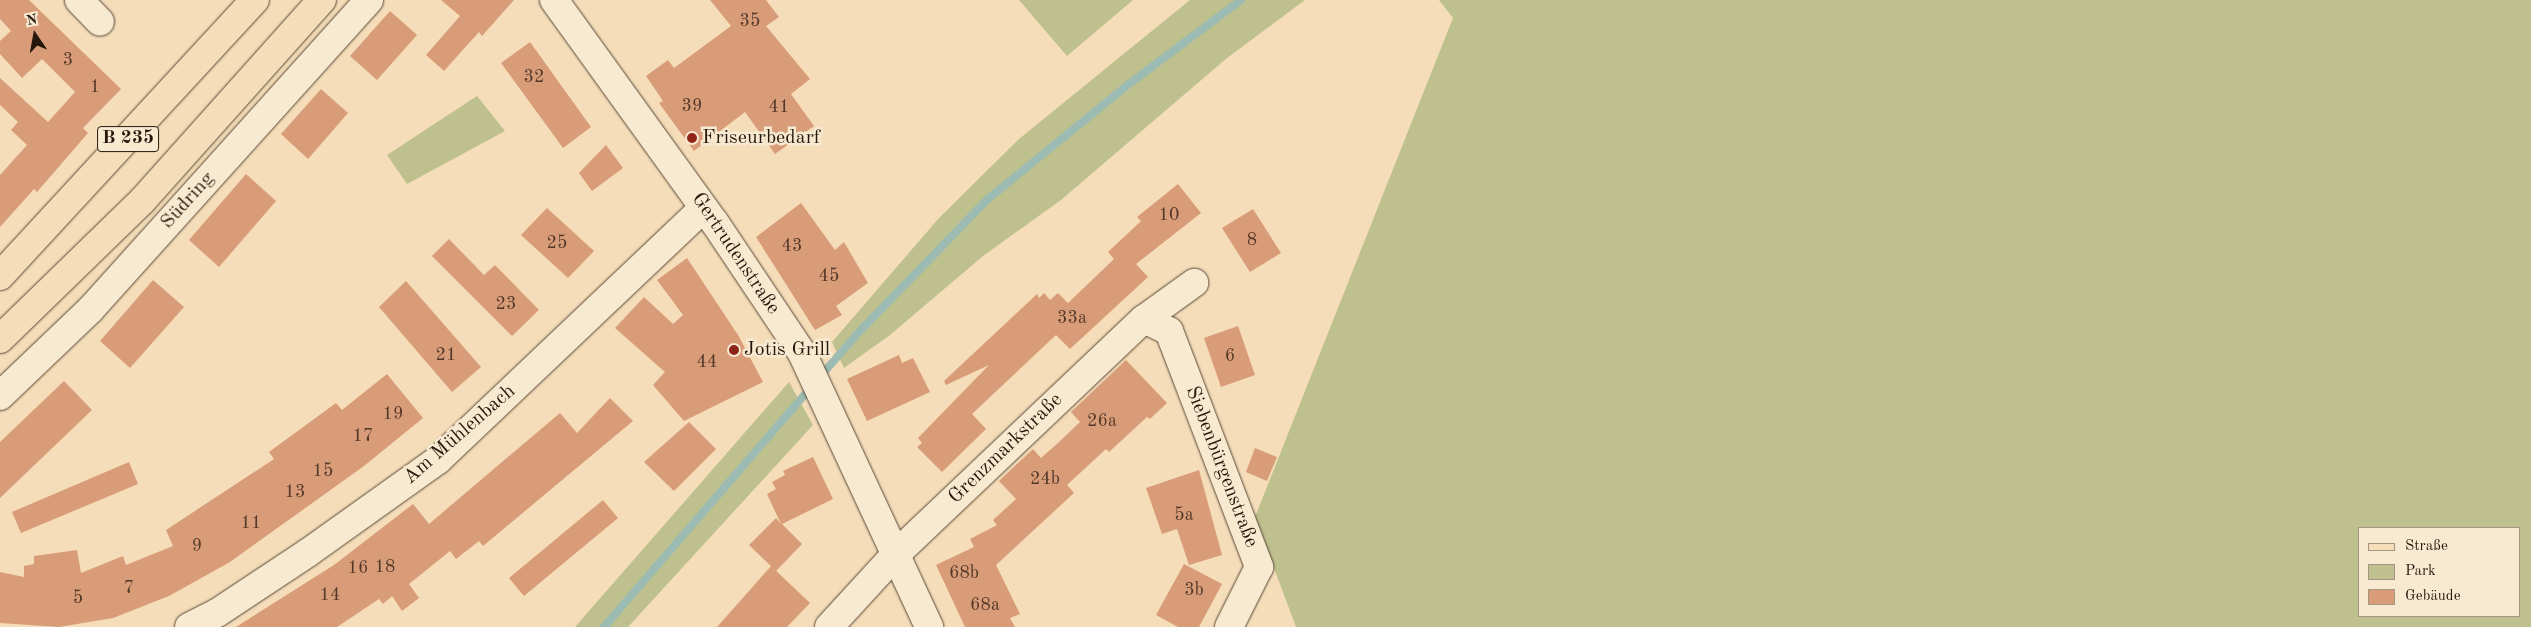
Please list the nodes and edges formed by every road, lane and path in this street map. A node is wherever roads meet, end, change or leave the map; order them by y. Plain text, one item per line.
1 (79, 0) edge
2 (255, 0) edge
3 (322, 0) edge
4 (369, 0) edge
5 (554, 0) edge
6 (100, 22) dead end
7 (704, 208) junction
8 (0, 276) edge
9 (1194, 283) dead end
10 (1144, 319) junction
11 (0, 339) edge
12 (0, 396) edge
13 (894, 556) junction
14 (222, 620) edge
15 (189, 627) edge
16 (829, 627) edge
17 (929, 627) edge
18 (1229, 627) edge

1 - 6 street
2 - 8 main road, B 235
3 - 11 main road, Südring / B 235
4 - 12 street, Südring
5 - 7 street, Gertrudenstraße
7 - 13 street, Gertrudenstraße
7 - 14 street, Am Mühlenbach
9 - 10 street, Grenzmarkstraße
10 - 13 street, Grenzmarkstraße
10 - 18 street, Siebenbürgenstraße
13 - 16 street, Grenzmarkstraße
13 - 17 street, Gertrudenstraße
14 - 15 street, Am Mühlenbach

